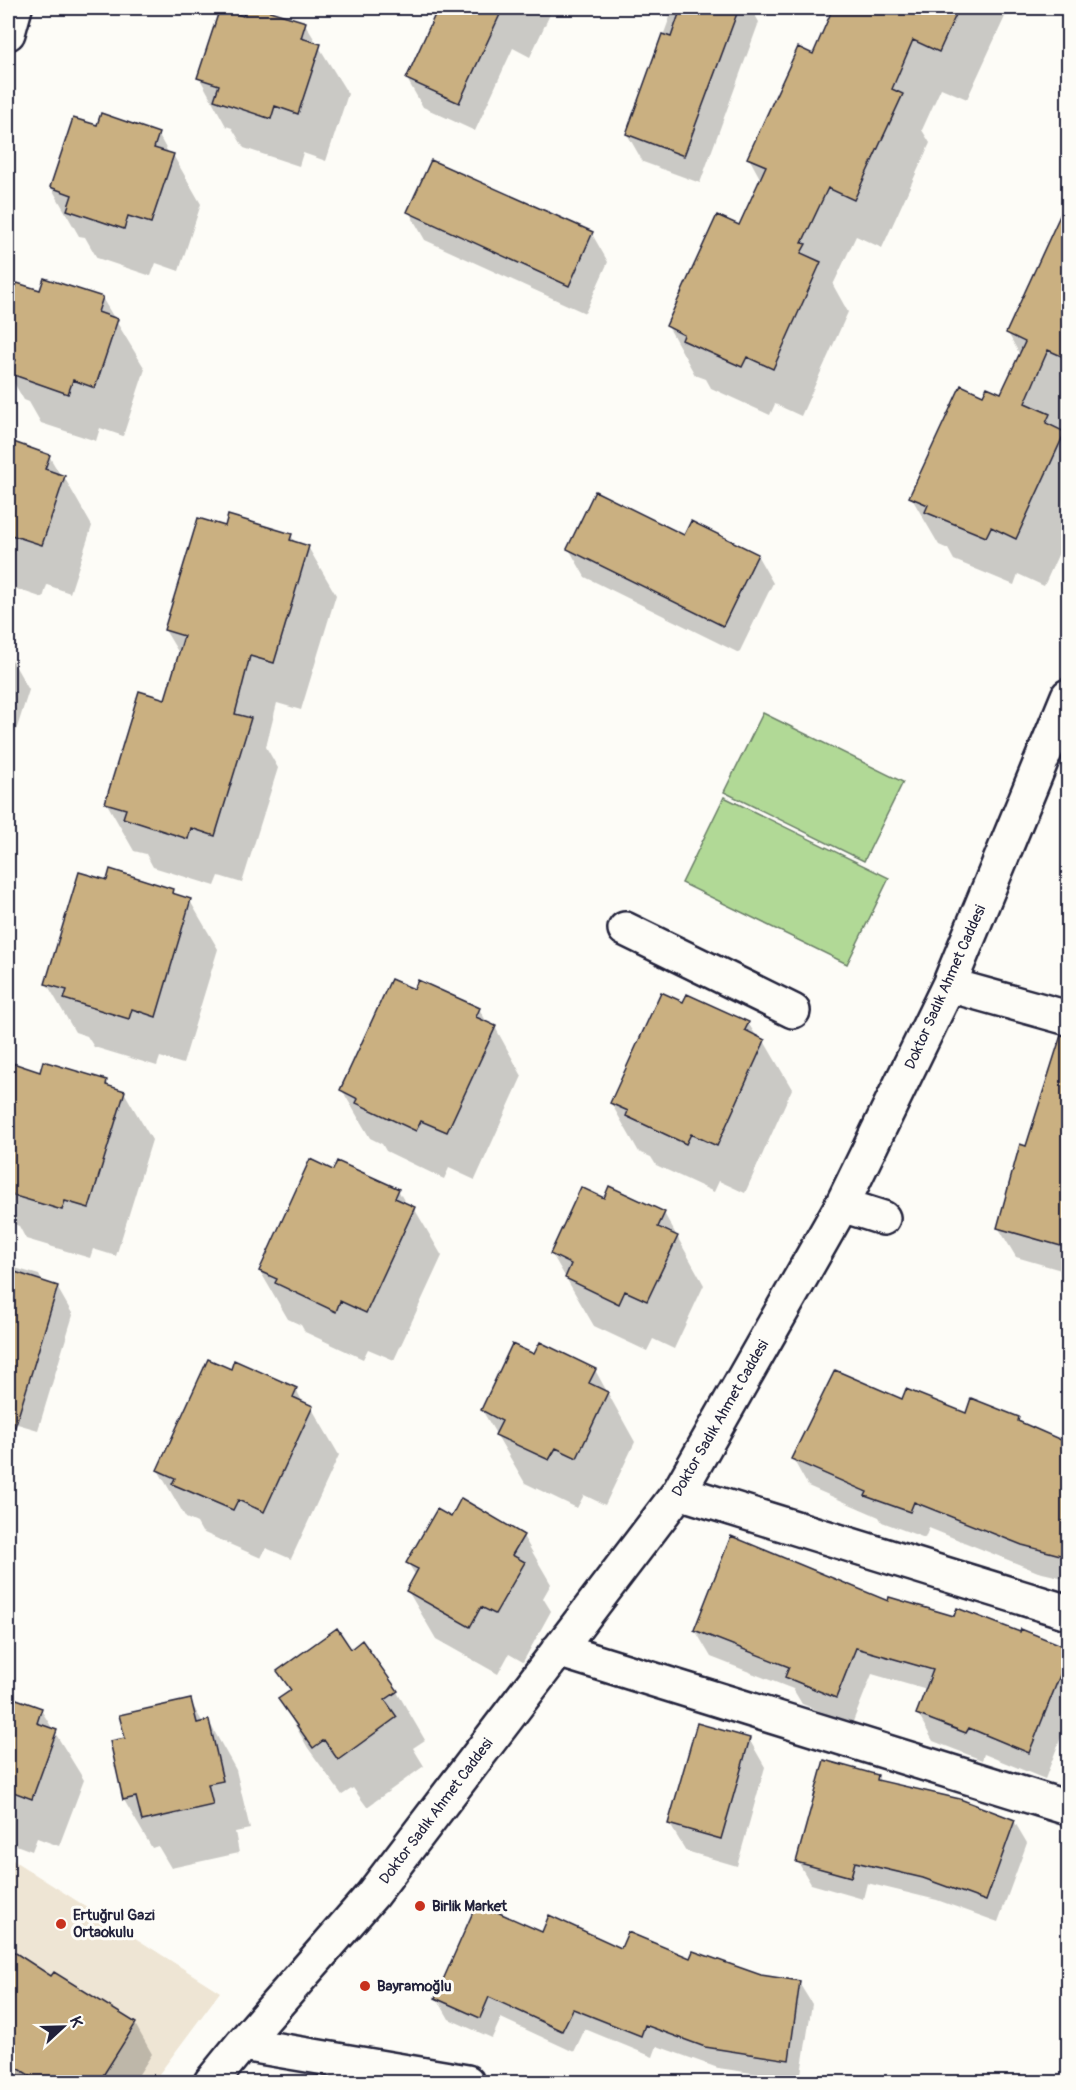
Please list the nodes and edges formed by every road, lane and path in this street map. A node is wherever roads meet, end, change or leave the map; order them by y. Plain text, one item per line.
1 (15, 8) edge
2 (8, 33) edge
3 (1068, 696) edge
4 (625, 929) dead end
5 (949, 985) junction
6 (793, 1011) dead end
7 (1068, 1018) edge
8 (842, 1204) junction
9 (883, 1218) dead end
10 (679, 1492) junction
11 (1068, 1612) edge
12 (558, 1650) junction
13 (1068, 1808) edge
14 (242, 2044) junction
15 (211, 2082) edge
16 (467, 2082) edge

1 - 2 street
3 - 5 street, Doktor Sadık Ahmet Caddesi
4 - 6 street
5 - 7 street
5 - 8 street, Doktor Sadık Ahmet Caddesi
8 - 9 street
8 - 10 street, Doktor Sadık Ahmet Caddesi
10 - 11 street
10 - 12 street, Doktor Sadık Ahmet Caddesi
12 - 13 street
12 - 14 street, Doktor Sadık Ahmet Caddesi
14 - 15 street, Doktor Sadık Ahmet Caddesi
14 - 16 street

